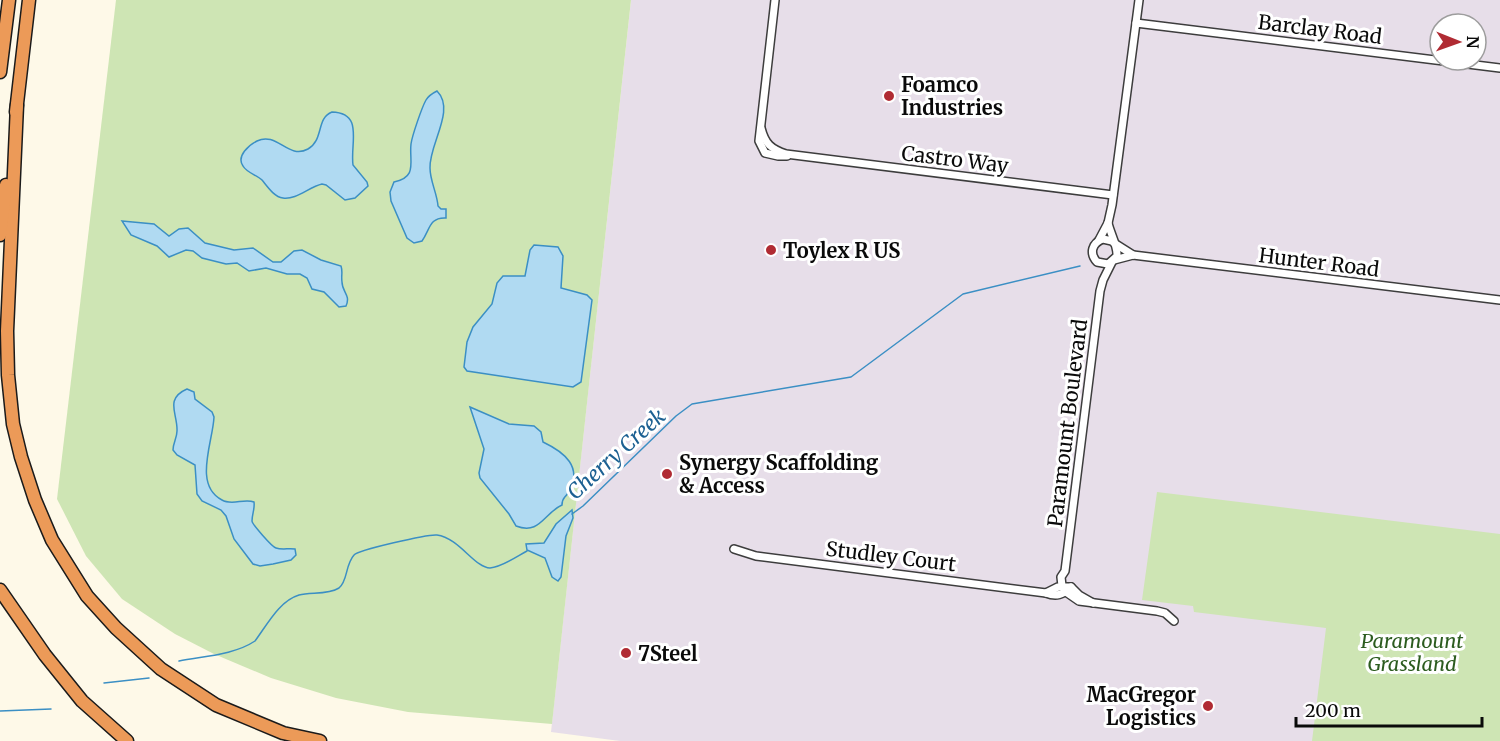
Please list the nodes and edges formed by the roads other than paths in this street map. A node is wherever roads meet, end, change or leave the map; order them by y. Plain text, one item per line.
1 (9, 0) edge
2 (29, 0) edge
3 (775, 0) edge
4 (1139, 0) edge
5 (1136, 23) junction
6 (1500, 68) edge
7 (0, 72) edge
8 (17, 105) junction
9 (1113, 195) junction
10 (1108, 223) junction
11 (0, 235) edge
12 (1099, 240) junction
13 (1113, 242) junction
14 (1133, 255) junction
15 (1113, 261) junction
16 (1097, 262) junction
17 (1103, 280) junction
18 (1500, 300) edge
19 (734, 549) dead end
20 (1066, 589) junction
21 (0, 590) edge
22 (1174, 621) dead end
23 (127, 741) edge
24 (320, 741) edge

1 - 7 highway
2 - 8 highway
3 - 9 street, Castro Way
4 - 5 street
5 - 6 street, Barclay Road
5 - 9 street
8 - 11 highway
8 - 24 highway
9 - 10 street
10 - 12 street
10 - 13 street
12 - 13 street
12 - 16 street
13 - 14 street, Hunter Road
13 - 15 street
14 - 15 street, Hunter Road
14 - 18 street, Hunter Road
15 - 16 street
15 - 17 street, Paramount Boulevard
16 - 17 street, Paramount Boulevard
17 - 20 street, Paramount Boulevard
19 - 20 street, Studley Court
20 - 22 street
21 - 23 highway

